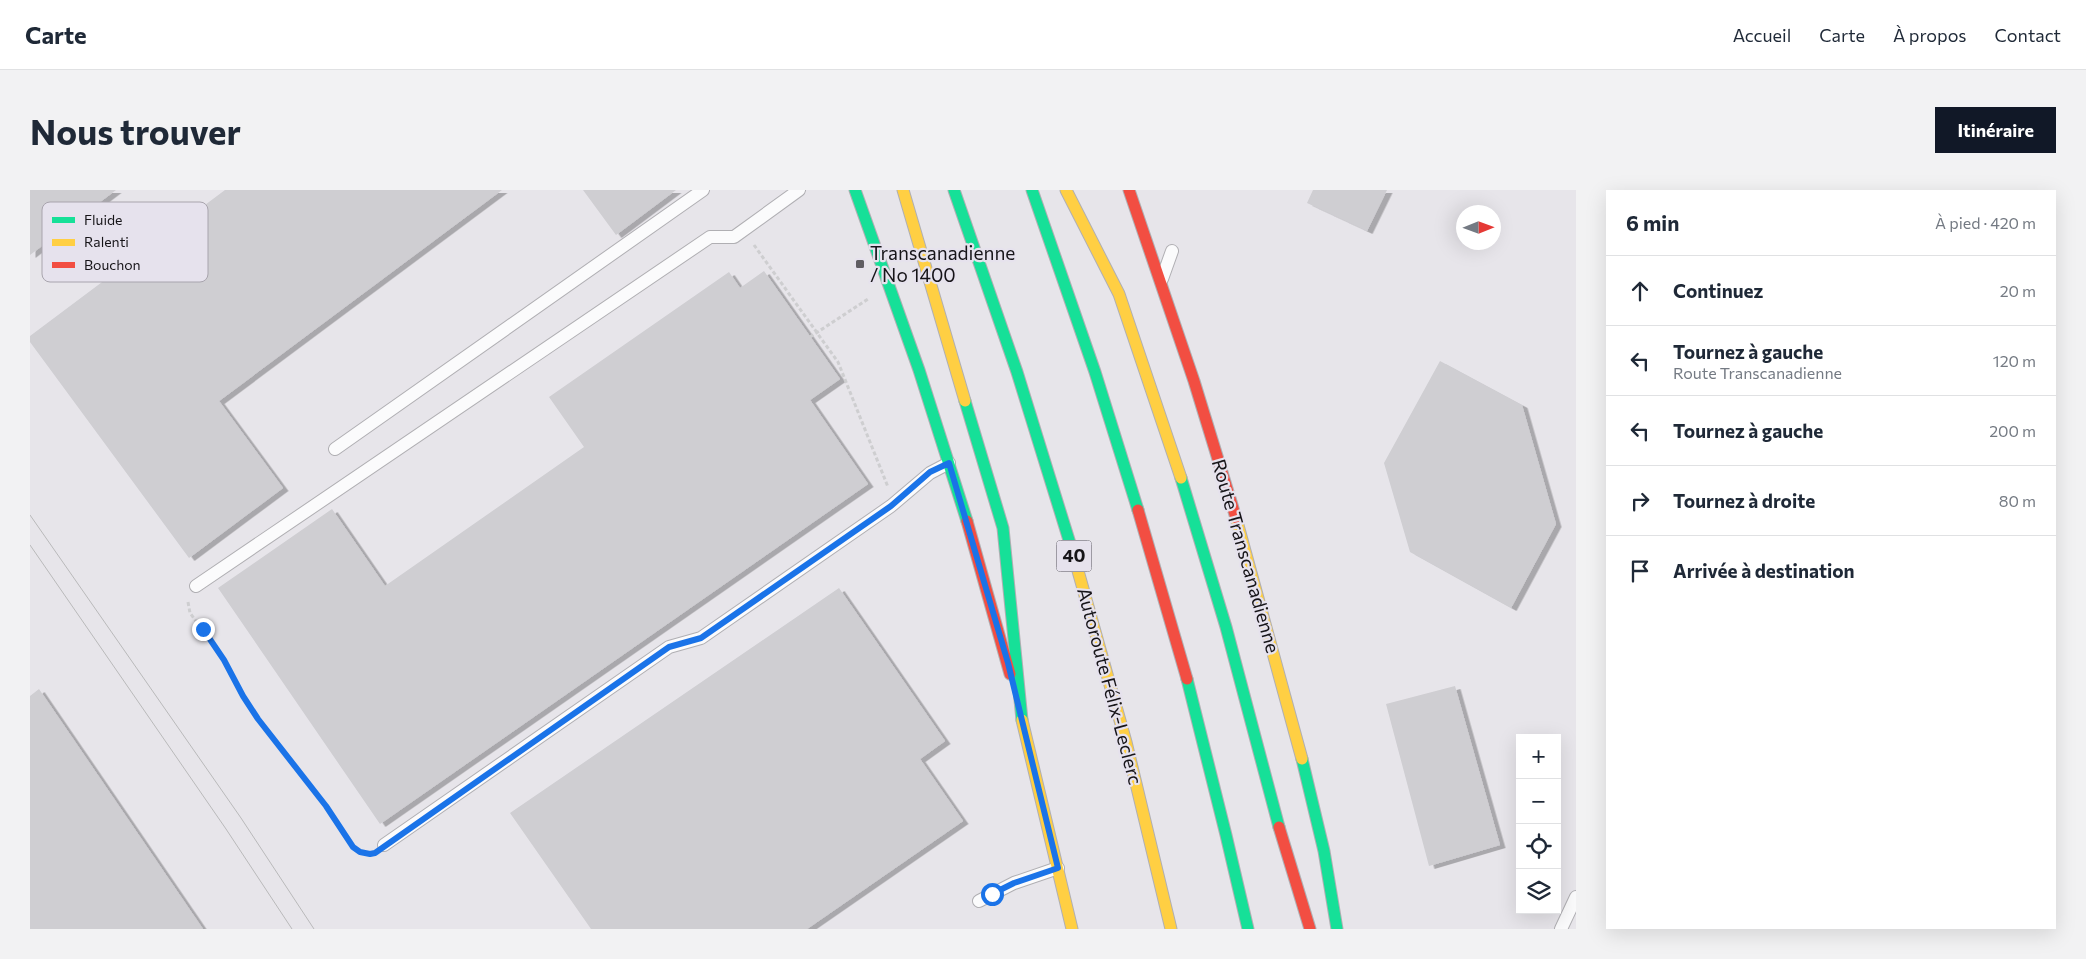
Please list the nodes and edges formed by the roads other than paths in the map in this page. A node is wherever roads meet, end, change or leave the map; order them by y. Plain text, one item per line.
1 (703, 190) edge
2 (799, 190) edge
3 (855, 190) edge
4 (903, 190) edge
5 (954, 190) edge
6 (1032, 190) edge
7 (1066, 190) edge
8 (1129, 190) edge
9 (1172, 251) dead end
10 (1161, 281) junction
11 (334, 448) dead end
12 (949, 463) junction
13 (196, 586) road end
14 (1022, 720) junction
15 (384, 845) road end
16 (1058, 868) junction
17 (1576, 897) edge
18 (979, 901) dead end
19 (1072, 929) edge
20 (1171, 929) edge
21 (1248, 929) edge
22 (1310, 929) edge
23 (1337, 929) edge
24 (1561, 929) edge

1 - 11 lane
2 - 13 lane
3 - 12 main road
4 - 14 main road
5 - 20 main road, Autoroute Félix-Leclerc / 40
6 - 21 main road
7 - 22 main road
8 - 10 main road, Route Transcanadienne
9 - 10 lane
10 - 23 main road, Route Transcanadienne
12 - 14 main road
12 - 15 lane
14 - 16 main road
16 - 18 lane
16 - 19 main road
17 - 24 lane

